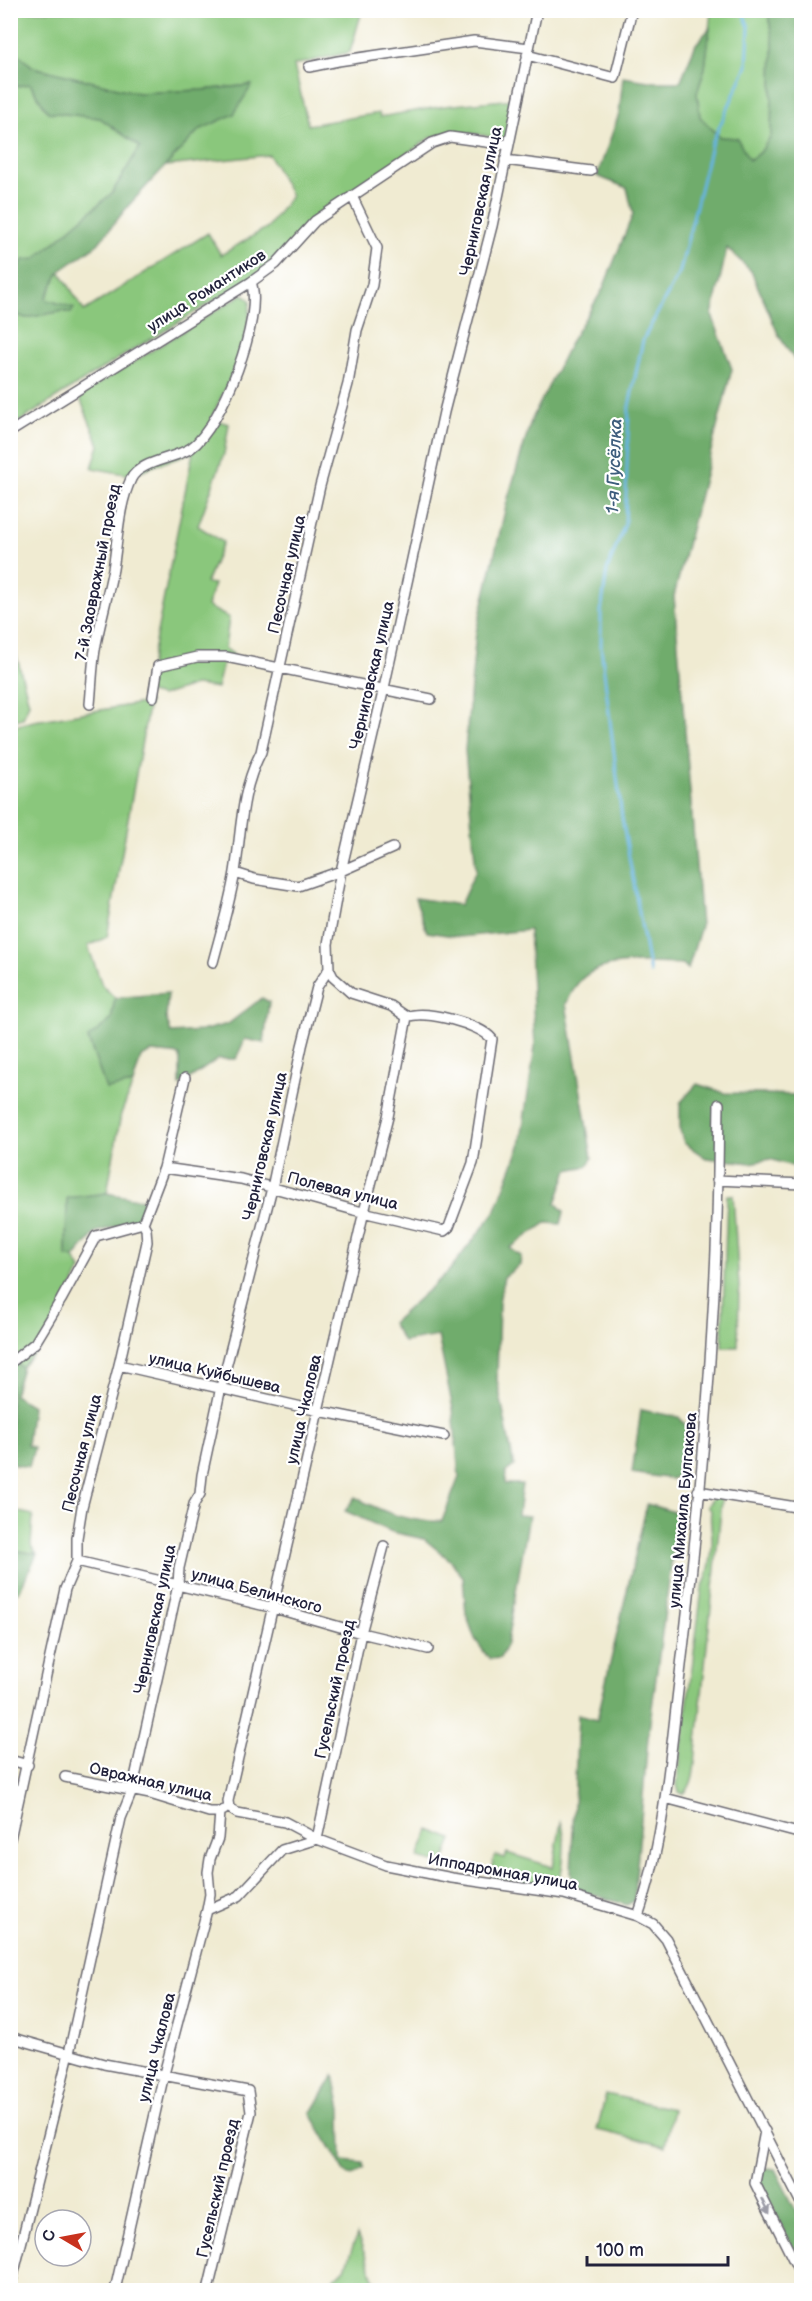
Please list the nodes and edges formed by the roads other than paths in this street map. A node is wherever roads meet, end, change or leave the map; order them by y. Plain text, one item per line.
1 (537, 10) edge
2 (632, 10) edge
3 (528, 51) junction
4 (309, 68) dead end
5 (508, 145) junction
6 (505, 160) junction
7 (591, 171) dead end
8 (352, 196) junction
9 (251, 282) junction
10 (10, 432) edge
11 (280, 667) junction
12 (384, 688) junction
13 (153, 697) dead end
14 (431, 699) dead end
15 (90, 704) dead end
16 (393, 848) dead end
17 (341, 871) junction
18 (235, 873) junction
19 (213, 962) dead end
20 (329, 969) junction
21 (407, 1017) junction
22 (185, 1078) dead end
23 (719, 1104) dead end
24 (164, 1168) junction
25 (717, 1180) junction
26 (801, 1184) edge
27 (272, 1188) junction
28 (364, 1212) junction
29 (143, 1223) junction
30 (10, 1359) edge
31 (119, 1365) junction
32 (221, 1387) junction
33 (319, 1411) junction
34 (444, 1436) dead end
35 (698, 1491) junction
36 (801, 1508) edge
37 (384, 1546) dead end
38 (77, 1561) junction
39 (178, 1585) junction
40 (274, 1608) junction
41 (361, 1633) junction
42 (428, 1649) dead end
43 (10, 1760) edge
44 (28, 1765) junction
45 (65, 1777) dead end
46 (132, 1791) junction
47 (665, 1798) junction
48 (224, 1810) junction
49 (801, 1834) edge
50 (10, 1839) edge
51 (317, 1839) junction
52 (362, 1856) joint
53 (207, 1910) junction
54 (638, 1916) junction
55 (10, 2037) edge
56 (69, 2053) junction
57 (164, 2074) junction
58 (765, 2131) junction
59 (801, 2205) edge
60 (801, 2277) edge
61 (10, 2288) edge
62 (115, 2290) edge
63 (208, 2290) edge

1 - 3 street, Черниговская улица
2 - 3 street
3 - 4 street
3 - 5 street, Черниговская улица
5 - 6 street, Черниговская улица
5 - 8 street, улица Романтиков
6 - 7 street
6 - 12 street, Черниговская улица
8 - 9 street, улица Романтиков
8 - 11 street, Песочная улица
9 - 10 street, улица Романтиков
9 - 15 street, 7-й Заовражный проезд
11 - 12 street
11 - 13 street
11 - 18 street, Песочная улица
12 - 14 street
12 - 17 street, Черниговская улица
16 - 17 street
17 - 18 street
17 - 20 street, Черниговская улица
18 - 19 street, Песочная улица
20 - 21 street
20 - 27 street, Черниговская улица
21 - 28 street, улица Чкалова
21 - 28 street, Полевая улица
22 - 24 street, Песочная улица
23 - 25 street, улица Михаила Булгакова
24 - 27 street, Полевая улица
24 - 29 street, Песочная улица
25 - 26 street
25 - 35 street, улица Михаила Булгакова
27 - 28 street, Полевая улица
27 - 32 street, Черниговская улица
28 - 33 street, улица Чкалова
29 - 30 street
29 - 31 street, Песочная улица
31 - 32 street, улица Куйбышева
31 - 38 street, Песочная улица
32 - 33 street, улица Куйбышева
32 - 39 street, Черниговская улица
33 - 34 street, улица Куйбышева
33 - 40 street, улица Чкалова
35 - 36 street
35 - 47 street, улица Михаила Булгакова
37 - 41 street, Гусельский проезд
38 - 39 street, улица Белинского
38 - 44 street, Песочная улица
39 - 40 street, улица Белинского
39 - 46 street, Черниговская улица
40 - 41 street, улица Белинского
40 - 48 street, улица Чкалова
41 - 42 street, улица Белинского
41 - 51 street, Гусельский проезд
43 - 44 street
44 - 50 street, Песочная улица
45 - 46 street, Овражная улица
46 - 48 street, Овражная улица
46 - 56 street, Черниговская улица
47 - 49 street
47 - 54 street, улица Михаила Булгакова
48 - 51 street, Овражная улица
48 - 53 street, улица Чкалова
51 - 52 street, Овражная улица
51 - 53 street
52 - 54 street, Ипподромная улица
53 - 57 street, улица Чкалова
54 - 58 street, Ипподромная улица
55 - 56 street
56 - 57 street
56 - 61 street, Черниговская улица
57 - 62 street, улица Чкалова
57 - 63 street, Гусельский проезд
58 - 59 street, Ипподромная улица
58 -> 60 street

